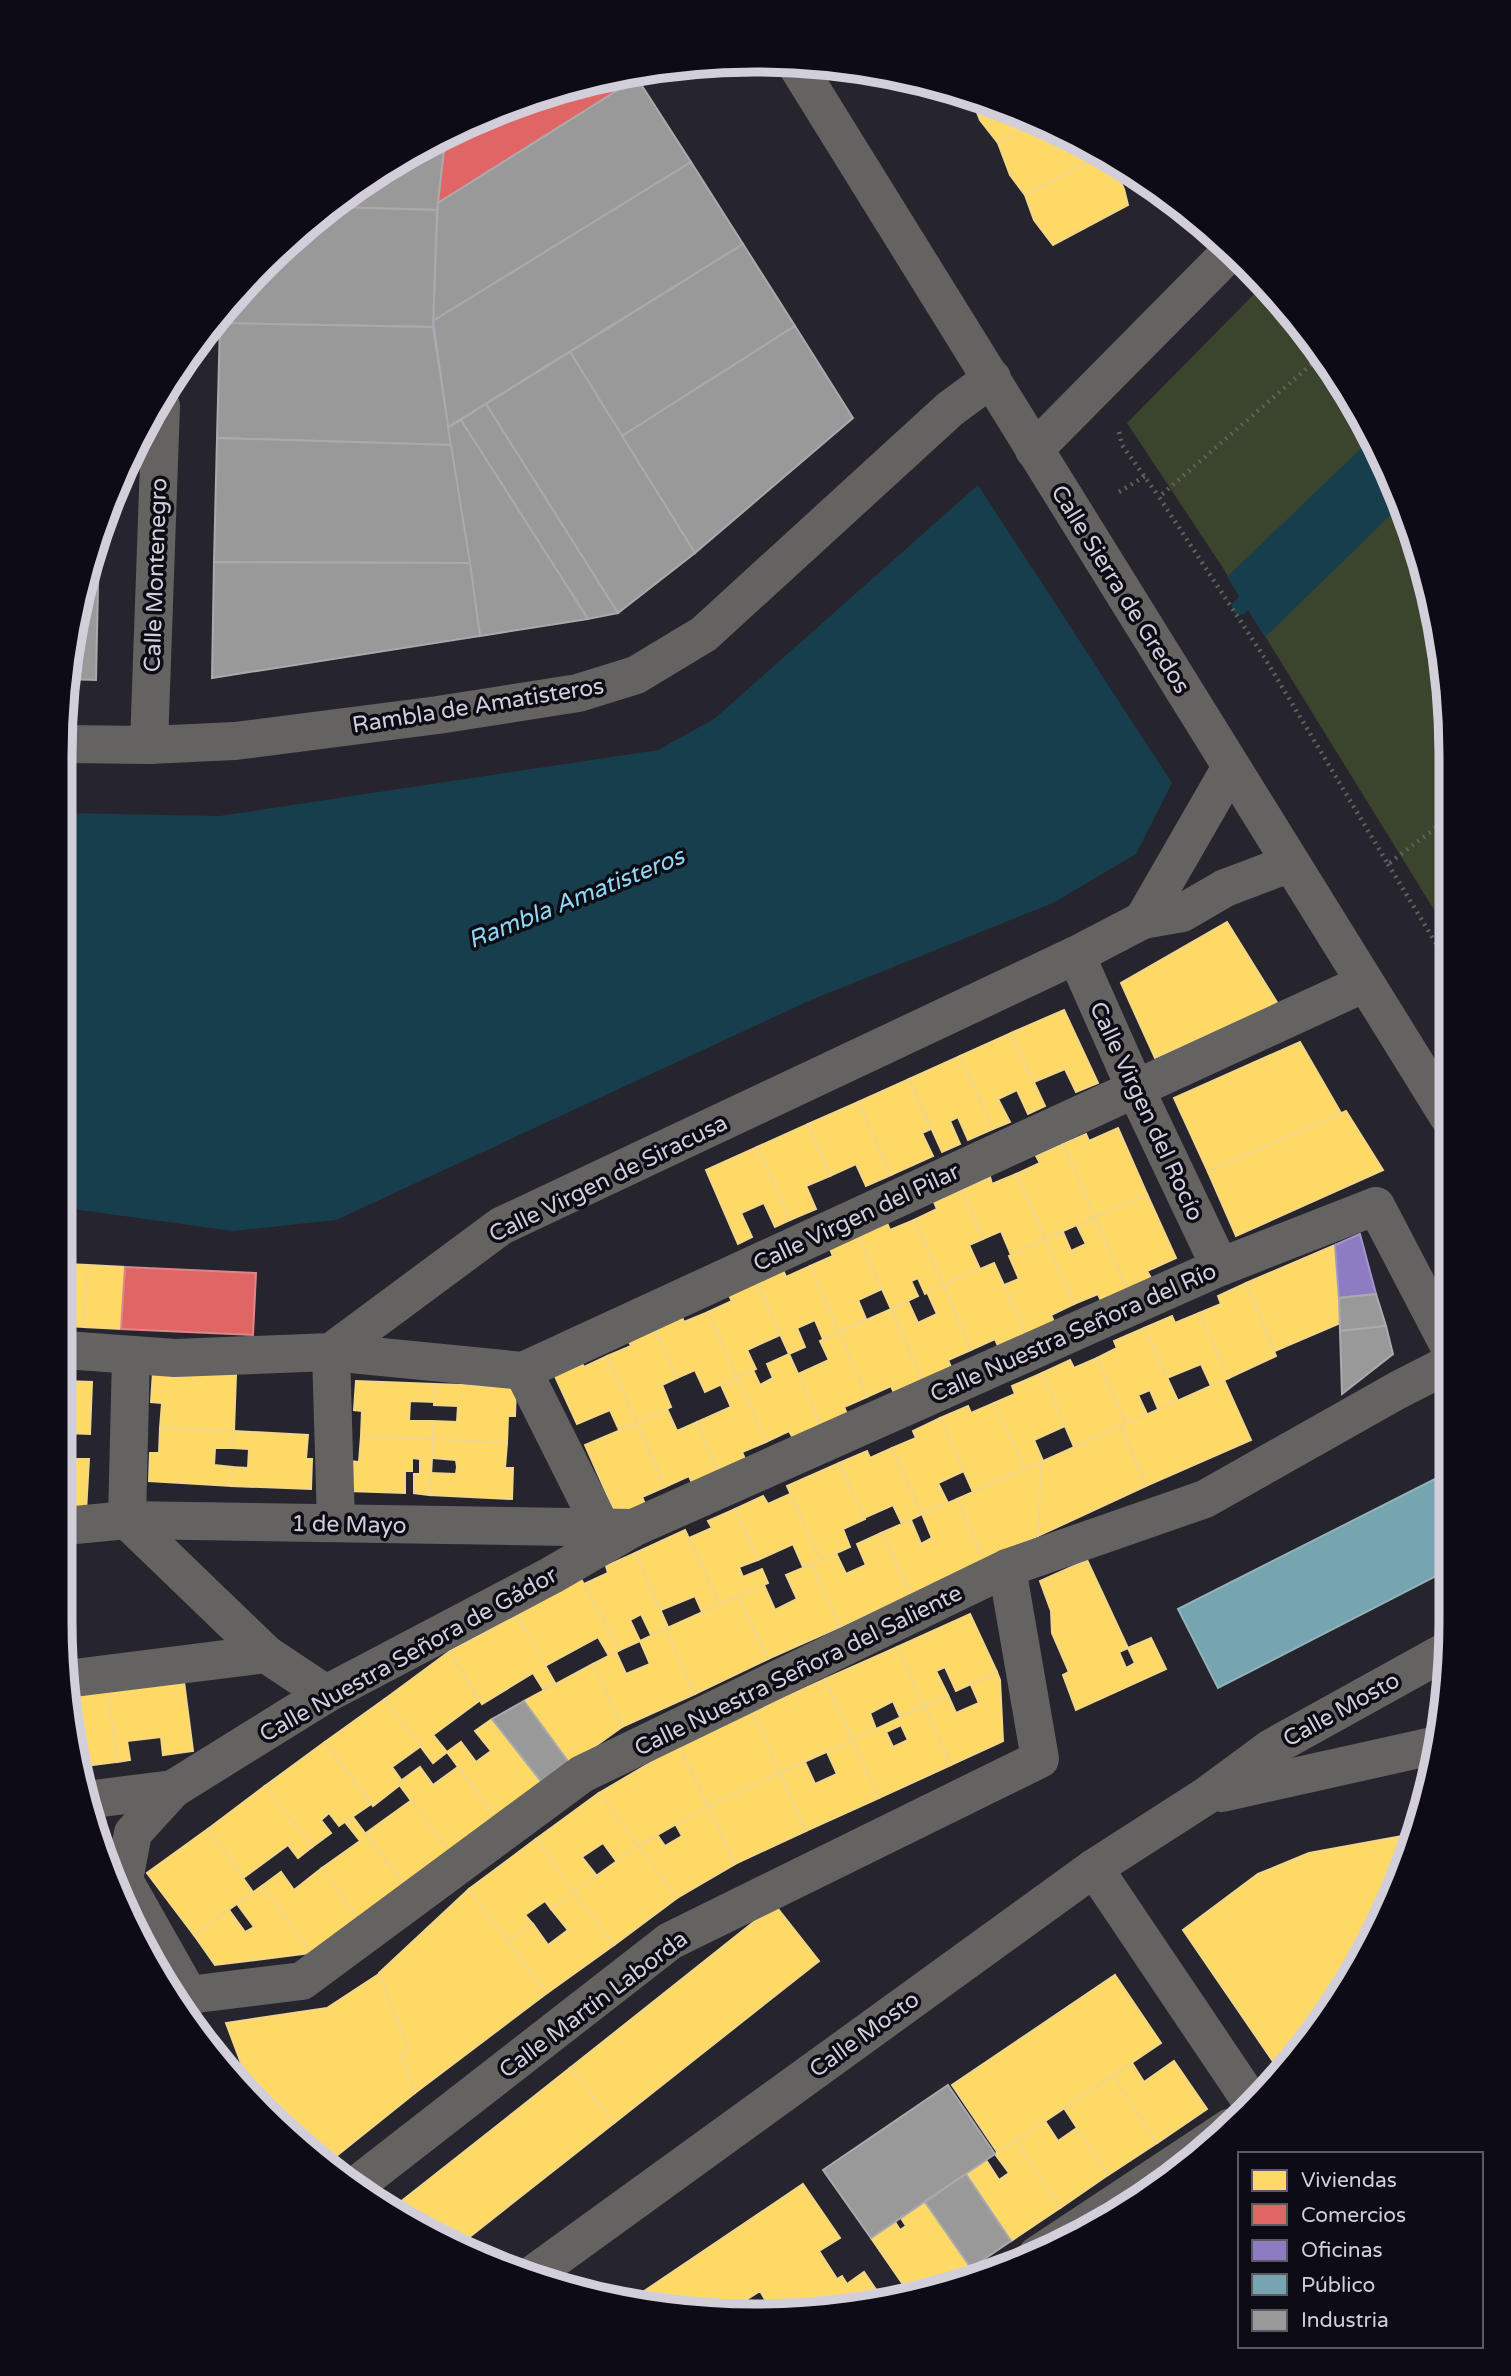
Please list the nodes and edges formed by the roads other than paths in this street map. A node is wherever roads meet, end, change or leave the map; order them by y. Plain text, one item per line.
1 (802, 73) edge
2 (1224, 258) edge
3 (992, 377) junction
4 (161, 419) edge
5 (1034, 450) junction
6 (72, 744) edge
7 (149, 745) junction
8 (1231, 767) junction
9 (1291, 863) junction
10 (1143, 919) junction
11 (1076, 955) junction
12 (1365, 983) junction
13 (1135, 1088) junction
14 (1439, 1102) edge
15 (1220, 1267) junction
16 (1439, 1327) edge
17 (72, 1351) edge
18 (331, 1352) junction
19 (131, 1355) junction
20 (1439, 1369) edge
21 (523, 1371) junction
22 (127, 1520) junction
23 (336, 1523) junction
24 (72, 1525) edge
25 (617, 1528) junction
26 (1007, 1568) junction
27 (266, 1654) junction
28 (1438, 1655) edge
29 (74, 1678) edge
30 (326, 1695) junction
31 (1427, 1747) edge
32 (173, 1789) junction
33 (1206, 1796) junction
34 (96, 1799) edge
35 (1094, 1868) junction
36 (165, 1966) edge
37 (184, 1995) edge
38 (1247, 2096) edge
39 (363, 2180) edge
40 (540, 2269) edge

1 - 3 street, Calle Sierra de Gredos
2 - 5 street
3 - 5 street, Calle Sierra de Gredos
3 - 7 street, Rambla de Amatisteros
4 - 7 street, Calle Montenegro
5 - 8 street, Calle Sierra de Gredos
6 - 7 street, Rambla de Amatisteros
8 - 9 street, Calle Sierra de Gredos
8 - 10 street
9 - 10 street, Calle Virgen de Siracusa
9 - 12 street, Calle Sierra de Gredos
10 - 11 street, Calle Virgen de Siracusa
11 - 13 street, Calle Virgen del Rocío
11 - 18 street, Calle Virgen de Siracusa
12 - 13 street, Calle Virgen del Pilar
12 - 14 street, Calle Sierra de Gredos
13 - 15 street, Calle Virgen del Rocío
13 - 21 street, Calle Virgen del Pilar
15 - 16 street, Calle Nuestra Señora del Río
15 - 25 street, Calle Nuestra Señora del Río
17 - 19 street
18 - 19 street
18 - 21 street
18 - 23 street
19 - 22 street
20 - 26 street, Calle Nuestra Señora del Saliente
21 - 25 street
22 - 23 street, 1 de Mayo
22 - 24 street, 1 de Mayo
22 - 27 street
23 - 25 street, 1 de Mayo
25 - 30 street, Calle Nuestra Señora de Gádor
26 - 37 street, Calle Nuestra Señora del Saliente
26 - 39 street, Calle Martín Laborda
27 - 29 street
27 - 30 street
28 - 33 street, Calle Mosto
30 - 32 street, Calle Nuestra Señora de Gádor
31 - 33 street, Calle Mosto
32 - 34 street
32 - 36 street, Calle Nuestra Señora de Gádor
33 - 35 street, Calle Mosto
35 - 38 street
35 - 40 street, Calle Mosto

